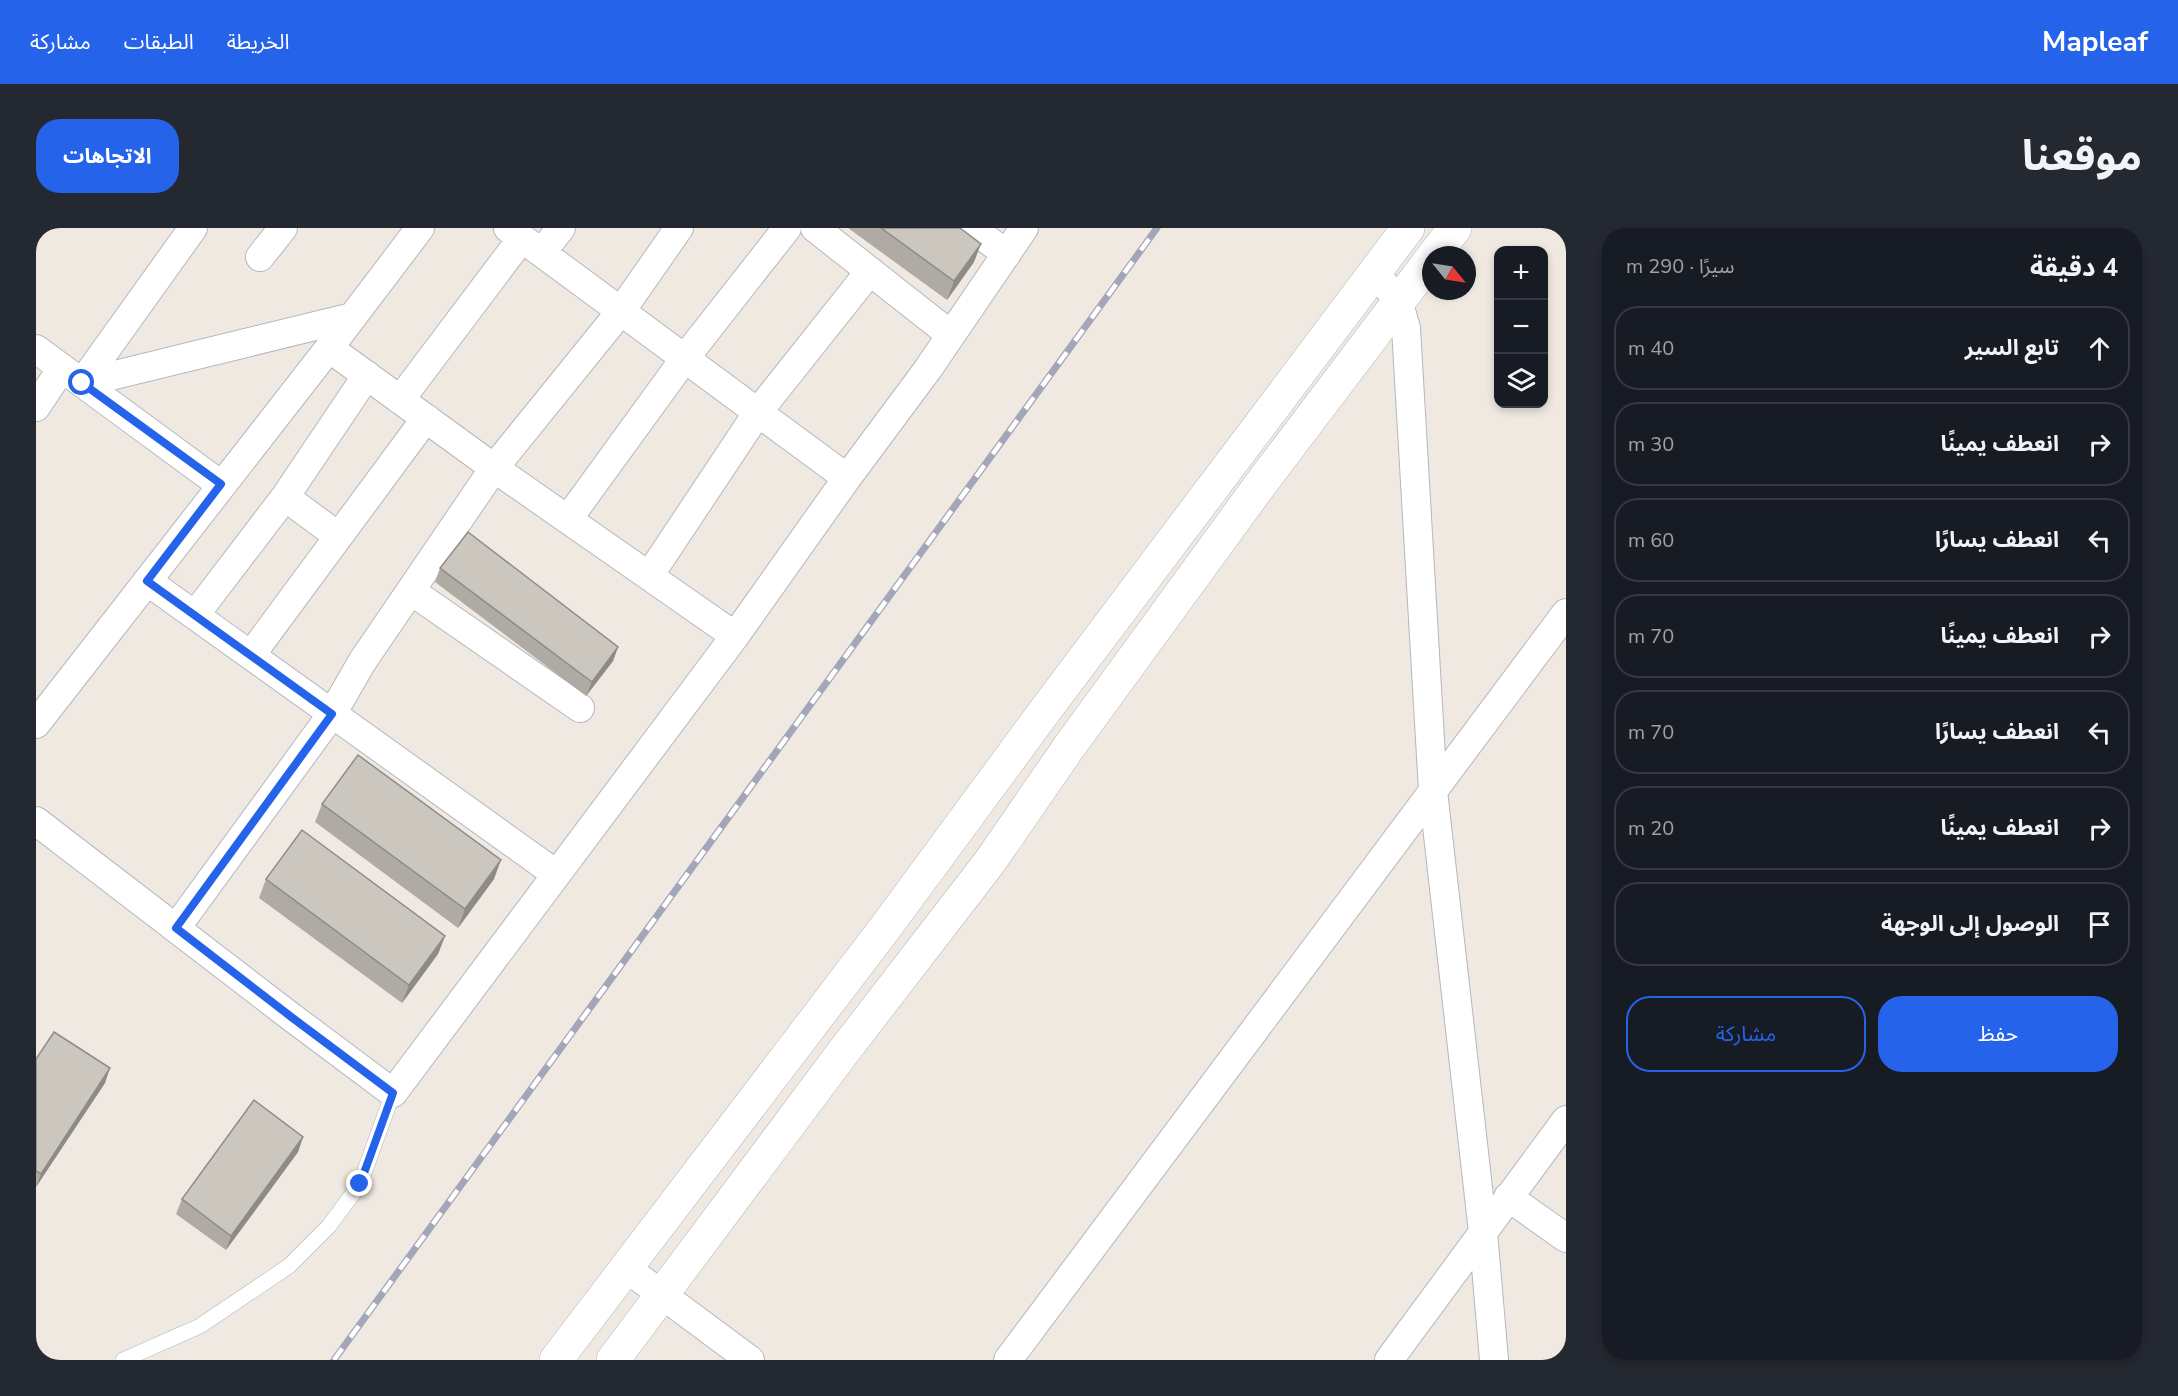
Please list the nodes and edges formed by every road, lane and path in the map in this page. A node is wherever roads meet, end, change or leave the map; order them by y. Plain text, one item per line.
1 (193, 228) edge
2 (283, 228) edge
3 (420, 228) edge
4 (561, 228) edge
5 (679, 228) edge
6 (787, 228) edge
7 (815, 228) edge
8 (971, 228) edge
9 (1024, 228) edge
10 (1408, 228) edge
11 (1454, 228) edge
12 (524, 240) edge
13 (1441, 246) edge
14 (1007, 254) junction
15 (260, 257) dead end
16 (1422, 270) edge
17 (870, 271) junction
18 (1374, 272) junction
19 (1398, 300) junction
20 (621, 311) junction
21 (352, 318) junction
22 (951, 335) junction
23 (329, 348) junction
24 (36, 349) edge
25 (685, 358) junction
26 (367, 375) junction
27 (72, 376) junction
28 (400, 400) junction
29 (36, 407) edge
30 (758, 412) junction
31 (426, 418) junction
32 (494, 468) junction
33 (847, 478) junction
34 (221, 484) junction
35 (285, 497) junction
36 (568, 519) junction
37 (338, 536) junction
38 (649, 576) junction
39 (147, 581) junction
40 (411, 591) junction
41 (201, 607) dead end
42 (1566, 613) edge
43 (735, 636) junction
44 (251, 655) junction
45 (580, 708) dead end
46 (332, 714) junction
47 (36, 724) edge
48 (1433, 791) junction
49 (36, 821) edge
50 (556, 874) junction
51 (176, 928) junction
52 (393, 1093) junction
53 (1566, 1120) edge
54 (1508, 1197) junction
55 (1483, 1232) junction
56 (1566, 1238) edge
57 (626, 1268) junction
58 (661, 1293) junction
59 (123, 1360) edge
60 (556, 1360) edge
61 (613, 1360) edge
62 (750, 1360) edge
63 (1008, 1360) edge
64 (1389, 1360) edge
65 (1494, 1360) edge

1 - 27 street
2 - 15 street
3 - 21 street
4 - 12 street
5 - 20 street
6 - 25 street
7 - 17 street
8 - 14 street
9 - 14 street
10 - 18 main road
11 - 13 main road
12 - 20 street
12 - 28 street
14 - 22 street
16 - 19 main road
17 - 22 street
17 - 30 street
18 - 19 street
18 - 57 main road
19 - 48 street
19 - 58 main road
20 - 25 street
20 - 32 street
21 - 23 street
21 - 27 street
22 - 33 street
23 - 26 street
23 - 34 street
24 - 27 street
25 - 30 street
25 - 36 street
26 - 28 street
26 - 35 street
27 - 29 street
27 - 34 street
28 - 31 street
30 - 33 street
30 - 38 street
31 - 32 street
31 - 37 street
32 - 36 street
32 - 40 street
33 - 43 street
34 - 39 street
35 - 37 street
35 - 41 street
36 - 38 street
37 - 44 street
38 - 43 street
39 - 44 street
39 - 47 street
40 - 45 street
40 - 46 street
42 - 48 street
43 - 50 street
44 - 46 street
46 - 50 street
46 - 51 street
48 - 55 street
48 - 63 street
49 - 51 street
50 - 52 street
51 - 52 street
52 - 59 lane
53 - 54 street
54 - 55 street
54 - 56 street
55 - 64 street
55 - 65 street
57 - 58 street
57 - 60 main road
58 - 61 main road
58 - 62 street

